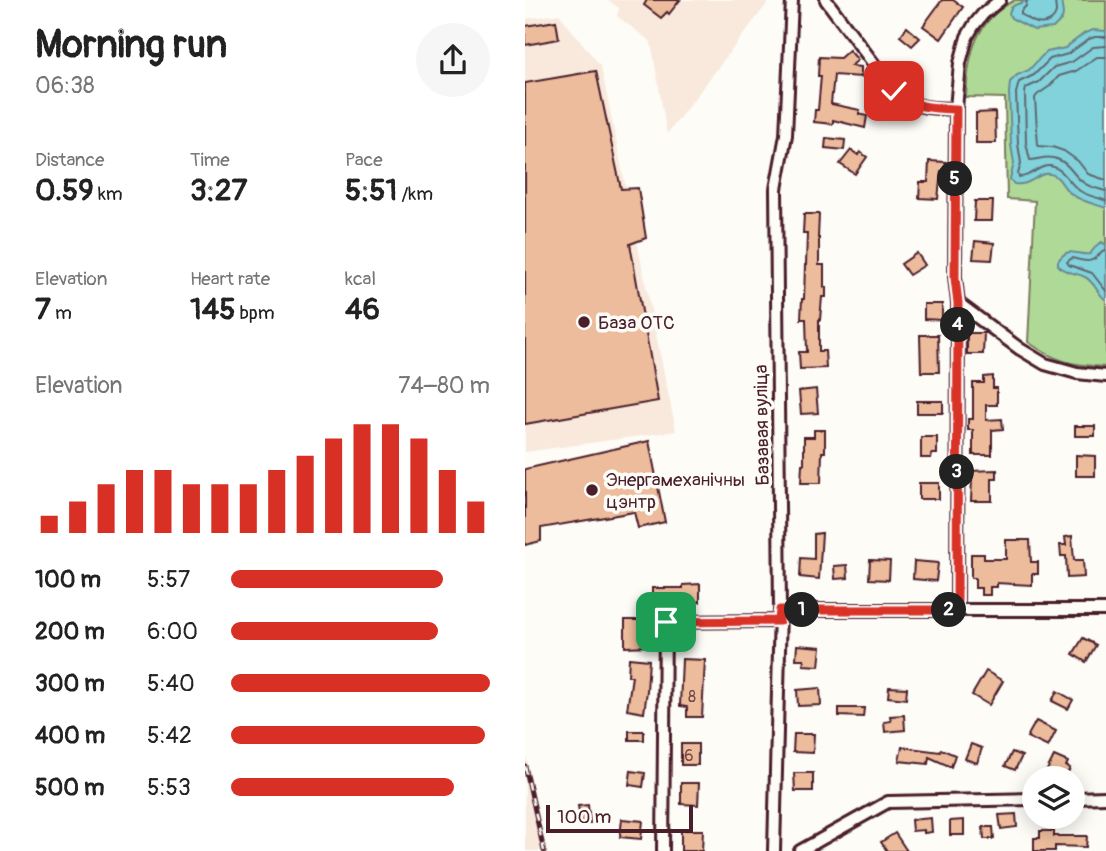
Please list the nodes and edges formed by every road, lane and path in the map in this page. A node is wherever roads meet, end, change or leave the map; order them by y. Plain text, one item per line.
1 (793, 0) edge
2 (826, 0) edge
3 (1000, 0) edge
4 (956, 109) junction
5 (958, 303) junction
6 (1106, 376) edge
7 (957, 610) junction
8 (1106, 610) edge
9 (780, 615) junction
10 (1106, 797) edge
11 (1085, 798) edge
12 (1022, 799) edge
13 (663, 851) edge
14 (774, 851) edge
15 (800, 851) edge

1 - 9 street, Базавая вуліца
2 - 4 street
3 - 4 street
4 - 5 street
5 - 6 street
5 - 7 street
7 - 8 street
7 - 9 street
9 - 13 street
9 - 14 street, Базавая вуліца
10 - 11 street
12 - 15 street

